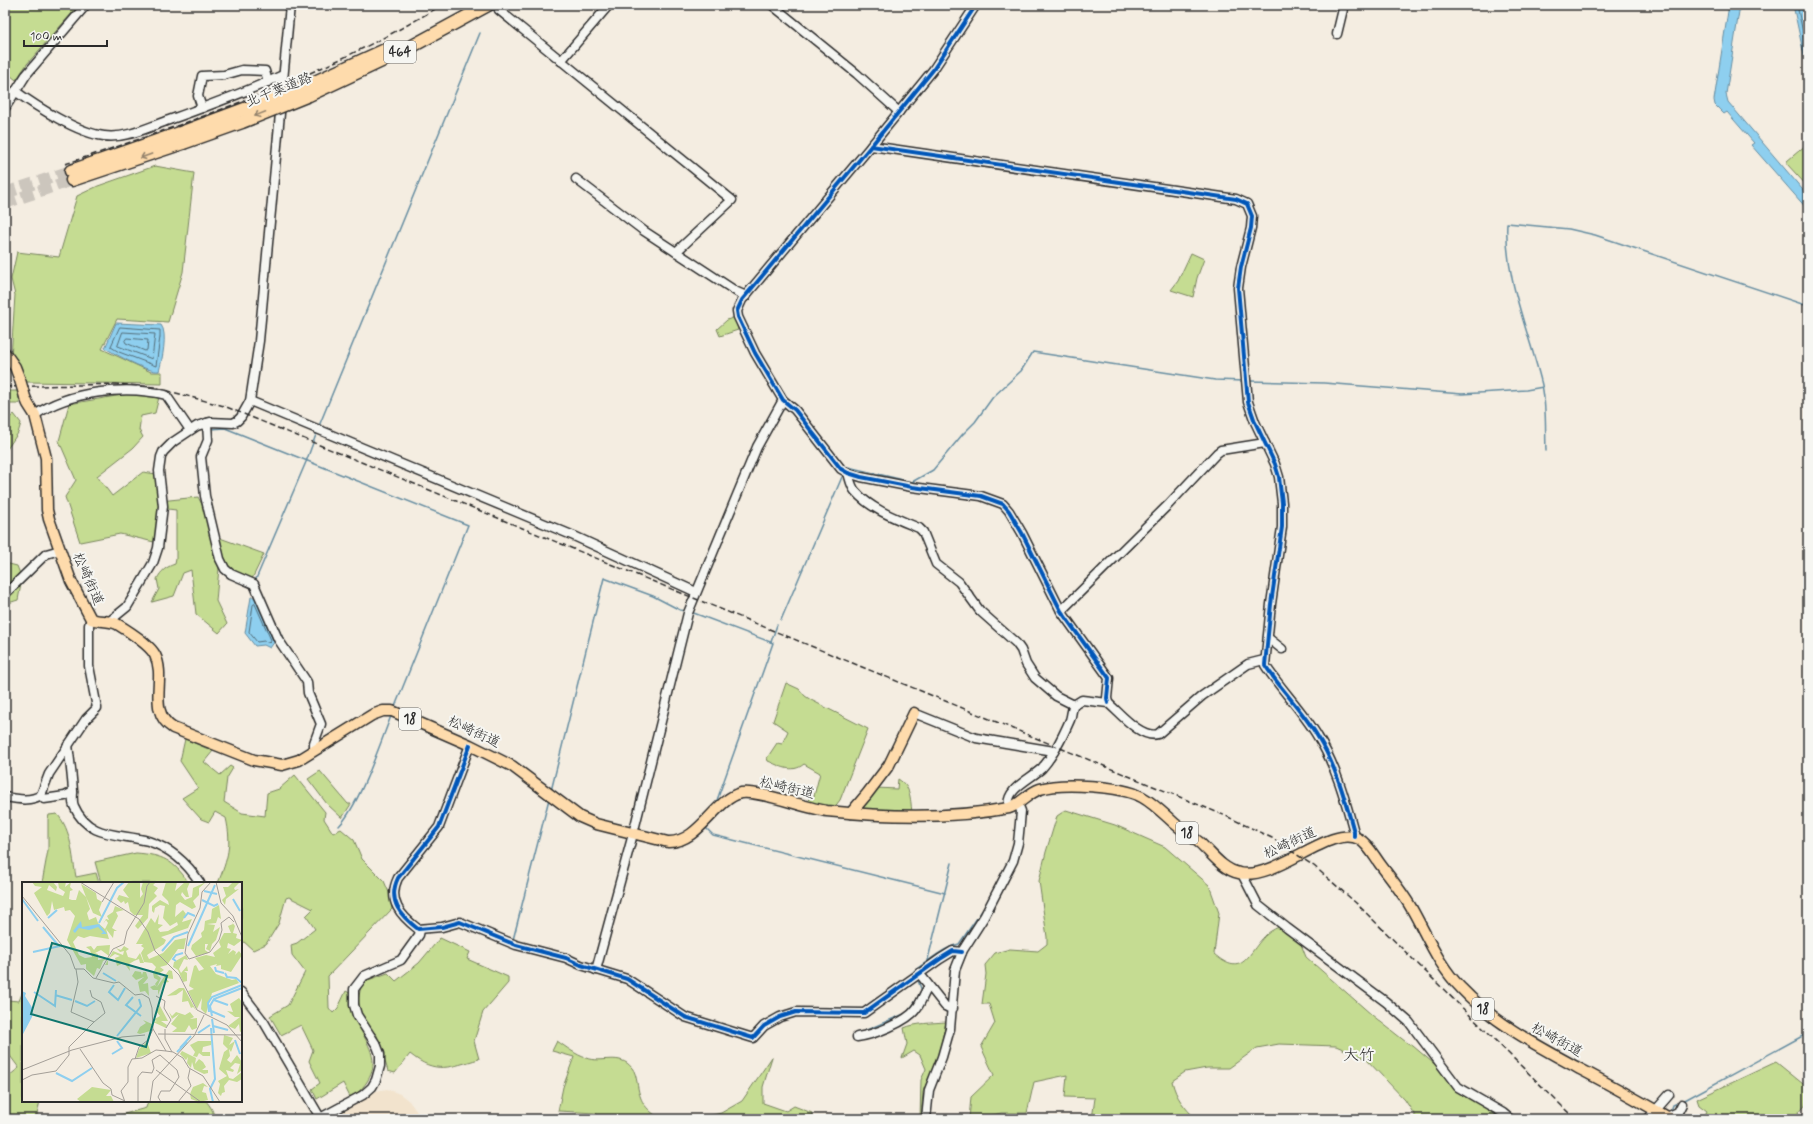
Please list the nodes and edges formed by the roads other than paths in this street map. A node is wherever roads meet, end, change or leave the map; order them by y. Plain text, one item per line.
1 (86, 5) edge
2 (290, 5) edge
3 (477, 5) edge
4 (609, 5) edge
5 (772, 5) edge
6 (976, 5) edge
7 (1344, 5) edge
8 (494, 7) edge
9 (1337, 34) dead end
10 (561, 62) junction
11 (283, 76) junction
12 (268, 82) junction
13 (308, 90) junction
14 (15, 91) junction
15 (5, 108) edge
16 (202, 108) junction
17 (899, 112) junction
18 (871, 146) junction
19 (71, 176) tunnel mouth
20 (576, 179) dead end
21 (676, 252) junction
22 (746, 296) junction
23 (5, 353) edge
24 (783, 400) junction
25 (250, 401) junction
26 (35, 415) junction
27 (207, 423) junction
28 (190, 430) junction
29 (1265, 443) junction
30 (848, 474) junction
31 (60, 550) junction
32 (696, 592) junction
33 (5, 594) edge
34 (1061, 611) junction
35 (91, 619) junction
36 (112, 622) junction
37 (1268, 638) junction
38 (1282, 649) dead end
39 (1264, 660) junction
40 (1108, 703) junction
41 (1074, 705) junction
42 (914, 712) joint
43 (68, 745) junction
44 (470, 745) junction
45 (314, 751) junction
46 (1054, 751) junction
47 (73, 792) junction
48 (41, 795) junction
49 (5, 797) edge
50 (1013, 806) junction
51 (851, 813) junction
52 (633, 834) junction
53 (1354, 837) junction
54 (1242, 874) junction
55 (199, 882) edge
56 (420, 930) junction
57 (962, 952) junction
58 (596, 970) junction
59 (919, 973) junction
60 (929, 987) junction
61 (242, 993) edge
62 (953, 1008) junction
63 (857, 1037) dead end
64 (1670, 1096) dead end
65 (1682, 1104) dead end
66 (1656, 1110) junction
67 (1669, 1118) edge
68 (320, 1119) edge
69 (926, 1119) edge
70 (1510, 1119) edge
71 (1648, 1119) edge

1 - 14 street
2 - 11 street
3 - 13 highway, 北千葉道路 / 464
4 - 10 street
5 - 17 street
6 - 17 street
7 - 9 street
8 - 10 street
8 - 13 highway, 北千葉道路 / 464
10 - 21 street
11 - 12 street
11 - 25 street
12 - 16 street
12 - 16 street
13 - 19 highway, 北千葉道路 / 464, bridge
14 - 15 street
14 - 16 street
17 - 18 street
18 - 22 street
18 - 29 street
20 - 21 street
21 - 22 street
22 - 24 street
23 - 26 main road, 松崎街道, bridge
24 - 30 street
24 - 32 street
25 - 27 street
25 - 32 street
26 - 28 street
26 - 31 main road, 松崎街道
27 - 28 street
27 - 45 street
28 - 36 street
29 - 34 street
29 - 37 street
30 - 34 street
30 - 41 street
31 - 33 street
31 - 35 main road, 松崎街道
32 - 52 street
34 - 40 street
35 - 36 main road, 松崎街道 / 18
35 - 43 street
36 - 45 main road, 松崎街道 / 18
37 - 38 street
37 - 39 street
39 - 40 street
39 - 53 street
40 - 41 street
41 - 46 street
42 - 46 street
42 - 51 main road
43 - 47 street
43 - 48 street
44 - 45 main road, 松崎街道 / 18
44 - 52 main road, 松崎街道 / 18
44 - 56 street
46 - 50 street
47 - 48 street
47 - 55 street
48 - 49 street
50 - 51 main road, 松崎街道 / 18
50 - 54 main road, 18
50 - 57 street
51 - 52 main road, 松崎街道 / 18
52 - 58 street
53 - 54 main road, 松崎街道
53 - 66 main road, 松崎街道 / 18
54 - 70 street
56 - 58 street
56 - 68 street
57 - 59 street
57 - 62 street
58 - 59 street
59 - 60 street
60 - 62 street
60 - 63 street
61 - 68 street
62 - 69 street
64 - 66 street
65 - 67 street
66 - 67 main road, 松崎街道 / 18
66 - 71 street

